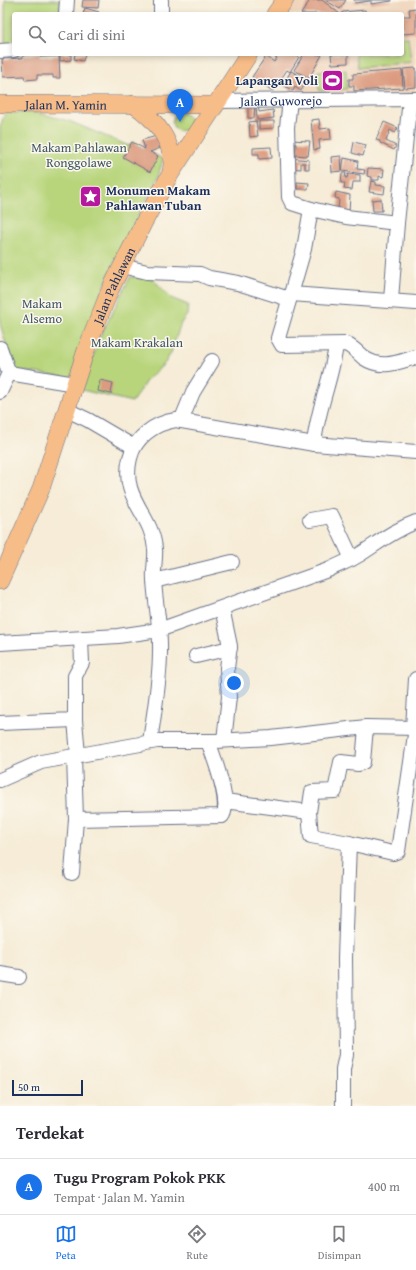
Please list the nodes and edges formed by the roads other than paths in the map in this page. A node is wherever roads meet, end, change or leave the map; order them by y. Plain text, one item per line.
1 (67, 0) edge
2 (161, 0) edge
3 (284, 0) edge
4 (66, 12) edge
5 (161, 12) edge
6 (276, 12) edge
7 (12, 50) edge
8 (0, 51) edge
9 (248, 56) edge
10 (413, 99) edge
11 (290, 100) junction
12 (217, 103) junction
13 (0, 104) edge
14 (133, 104) junction
15 (171, 173) junction
16 (311, 209) junction
17 (397, 223) junction
18 (122, 266) junction
19 (290, 297) junction
20 (391, 300) junction
21 (416, 303) edge
22 (336, 345) junction
23 (0, 348) edge
24 (416, 357) edge
25 (212, 361) dead end
26 (9, 373) junction
27 (75, 384) junction
28 (0, 392) edge
29 (67, 410) junction
30 (181, 421) junction
31 (314, 444) junction
32 (134, 447) junction
33 (416, 452) edge
34 (310, 520) dead end
35 (416, 522) edge
36 (352, 559) junction
37 (232, 562) dead end
38 (0, 581) edge
39 (154, 581) junction
40 (222, 608) junction
41 (159, 630) junction
42 (81, 638) junction
43 (0, 643) edge
44 (230, 648) junction
45 (196, 656) dead end
46 (416, 679) edge
47 (76, 720) junction
48 (0, 723) edge
49 (366, 727) junction
50 (415, 728) edge
51 (224, 740) junction
52 (208, 741) junction
53 (150, 742) junction
54 (76, 756) junction
55 (0, 780) edge
56 (225, 801) junction
57 (309, 812) junction
58 (76, 819) junction
59 (349, 843) junction
60 (72, 873) dead end
61 (0, 974) edge
62 (19, 978) dead end
63 (343, 1106) edge

1 - 4 street
2 - 5 street
3 - 6 main road
7 - 8 street
9 - 12 main road, Jalan Pahlawan
10 - 11 street, Jalan Guworejo
10 - 17 street
11 - 12 street, Jalan Guworejo
11 - 16 street
12 - 14 main road, Jalan M. Yamin
12 - 15 main road, Jalan Pahlawan
13 - 14 main road, Jalan M. Yamin
14 - 15 main road
15 - 18 main road, Jalan Pahlawan
16 - 17 street
16 - 19 street
17 - 20 street
18 - 19 street
18 - 27 main road, Jalan Pahlawan
19 - 20 street
19 - 22 street
20 - 21 street
22 - 24 street
22 - 31 street
23 - 26 street
25 - 30 street
26 - 27 street
26 - 28 street
27 - 29 main road, Jalan Pahlawan
29 - 32 street
29 - 38 main road, Jalan Pahlawan
30 - 31 street
30 - 32 street
31 - 33 street
32 - 39 street
34 - 36 street
35 - 36 street
36 - 40 street
37 - 39 street
39 - 41 street
40 - 41 street
40 - 44 street
41 - 42 street
41 - 53 street
42 - 43 street
42 - 47 street
44 - 45 street
44 - 51 street
46 - 50 street
47 - 48 street
47 - 54 street
49 - 50 street
49 - 51 street
49 - 57 street
50 - 59 street
51 - 52 street
52 - 53 street
52 - 56 street
53 - 54 street
54 - 55 street
54 - 58 street
56 - 57 street
56 - 58 street
57 - 59 street
58 - 60 street
59 - 63 street
61 - 62 street

